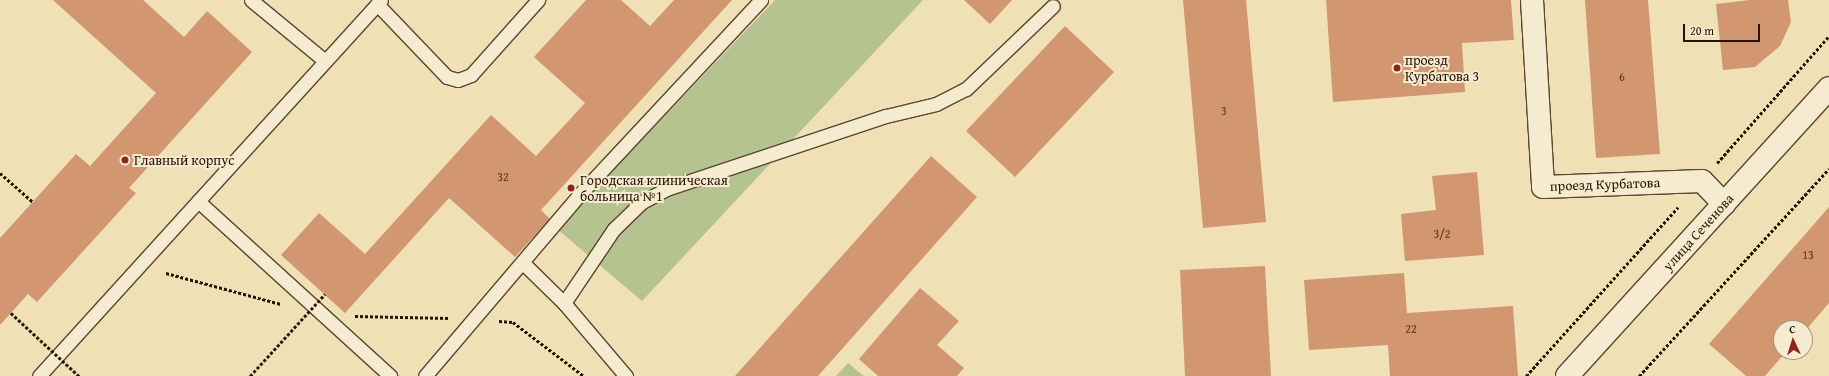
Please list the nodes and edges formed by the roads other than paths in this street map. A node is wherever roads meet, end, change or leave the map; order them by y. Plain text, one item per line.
1 (251, 0) edge
2 (538, 0) edge
3 (761, 0) edge
4 (1532, 0) edge
5 (379, 2) edge
6 (1053, 6) dead end
7 (325, 61) junction
8 (1829, 88) edge
9 (198, 201) junction
10 (1724, 204) junction
11 (523, 263) junction
12 (564, 303) junction
13 (39, 376) edge
14 (390, 376) edge
15 (425, 376) edge
16 (626, 376) edge
17 (1567, 376) edge

1 - 7 lane
2 - 5 lane
3 - 11 lane
4 - 10 street, проезд Курбатова
5 - 7 lane
6 - 12 lane
7 - 9 lane
8 - 10 street, улица Сеченова
9 - 13 lane
9 - 14 lane
10 - 17 street, улица Сеченова
11 - 12 lane
11 - 15 lane
12 - 16 lane

